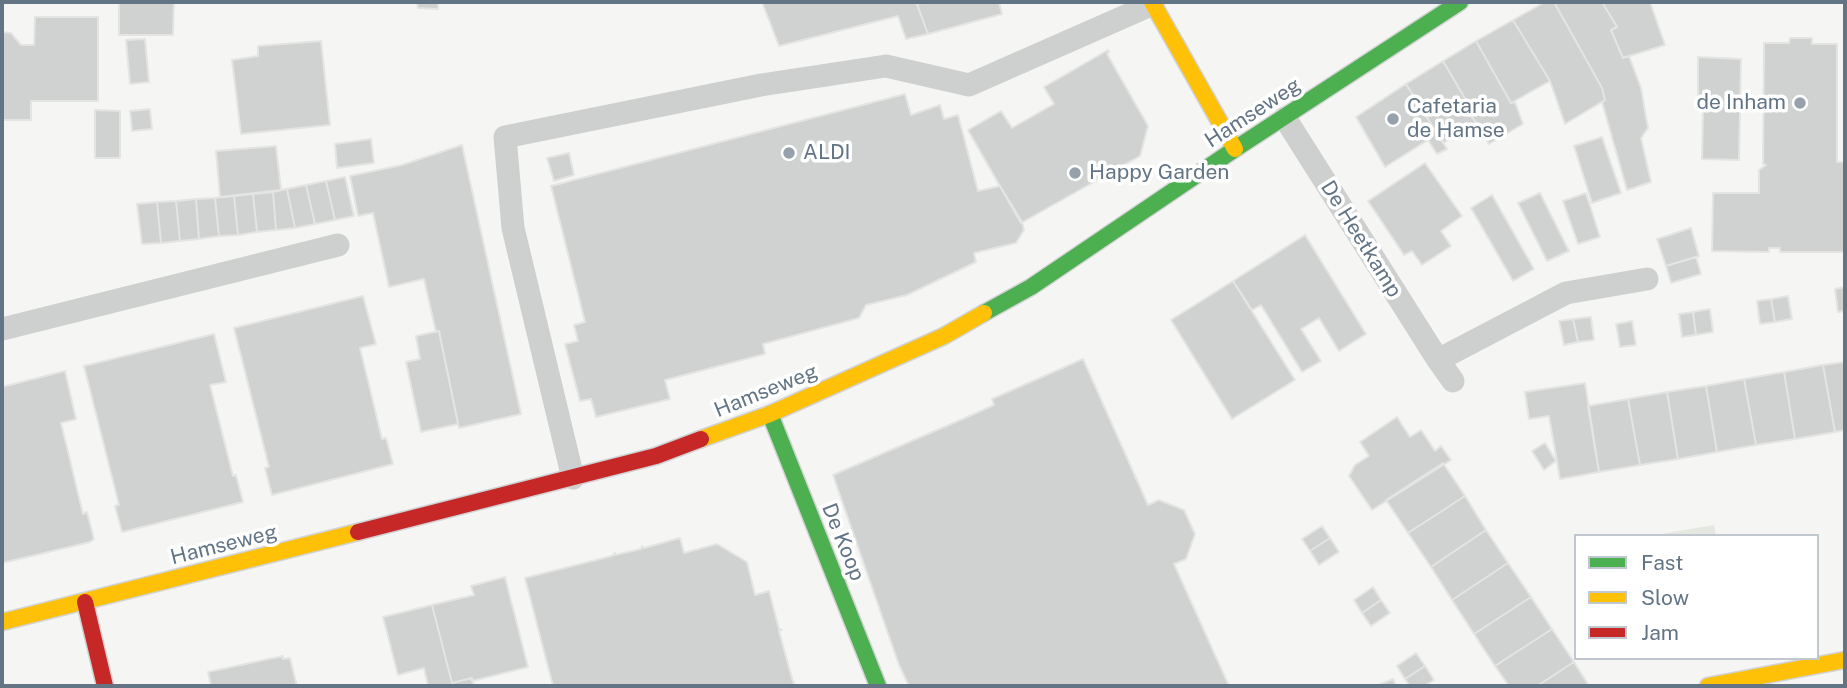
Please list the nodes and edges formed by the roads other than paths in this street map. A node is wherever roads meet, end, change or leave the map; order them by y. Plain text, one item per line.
1 (1460, 2) edge
2 (1152, 3) edge
3 (1285, 117) junction
4 (1235, 149) junction
5 (338, 245) dead end
6 (1647, 278) dead end
7 (2, 329) edge
8 (1438, 360) junction
9 (1453, 381) dead end
10 (769, 414) junction
11 (573, 478) junction
12 (85, 602) junction
13 (2, 622) edge
14 (1845, 660) edge
15 (105, 686) edge
16 (878, 686) edge
17 (1708, 686) edge

1 - 3 street, Hamseweg
2 - 4 street
2 - 11 lane
3 - 4 street, Hamseweg
3 - 8 lane, De Heetkamp
4 - 10 street, Hamseweg
5 - 7 lane
6 - 8 lane
8 - 9 lane, De Heetkamp
10 - 11 street, Hamseweg
10 - 16 street, De Koop
11 - 12 street, Hamseweg
12 - 13 street, Hamseweg
12 - 15 street
14 - 17 street

